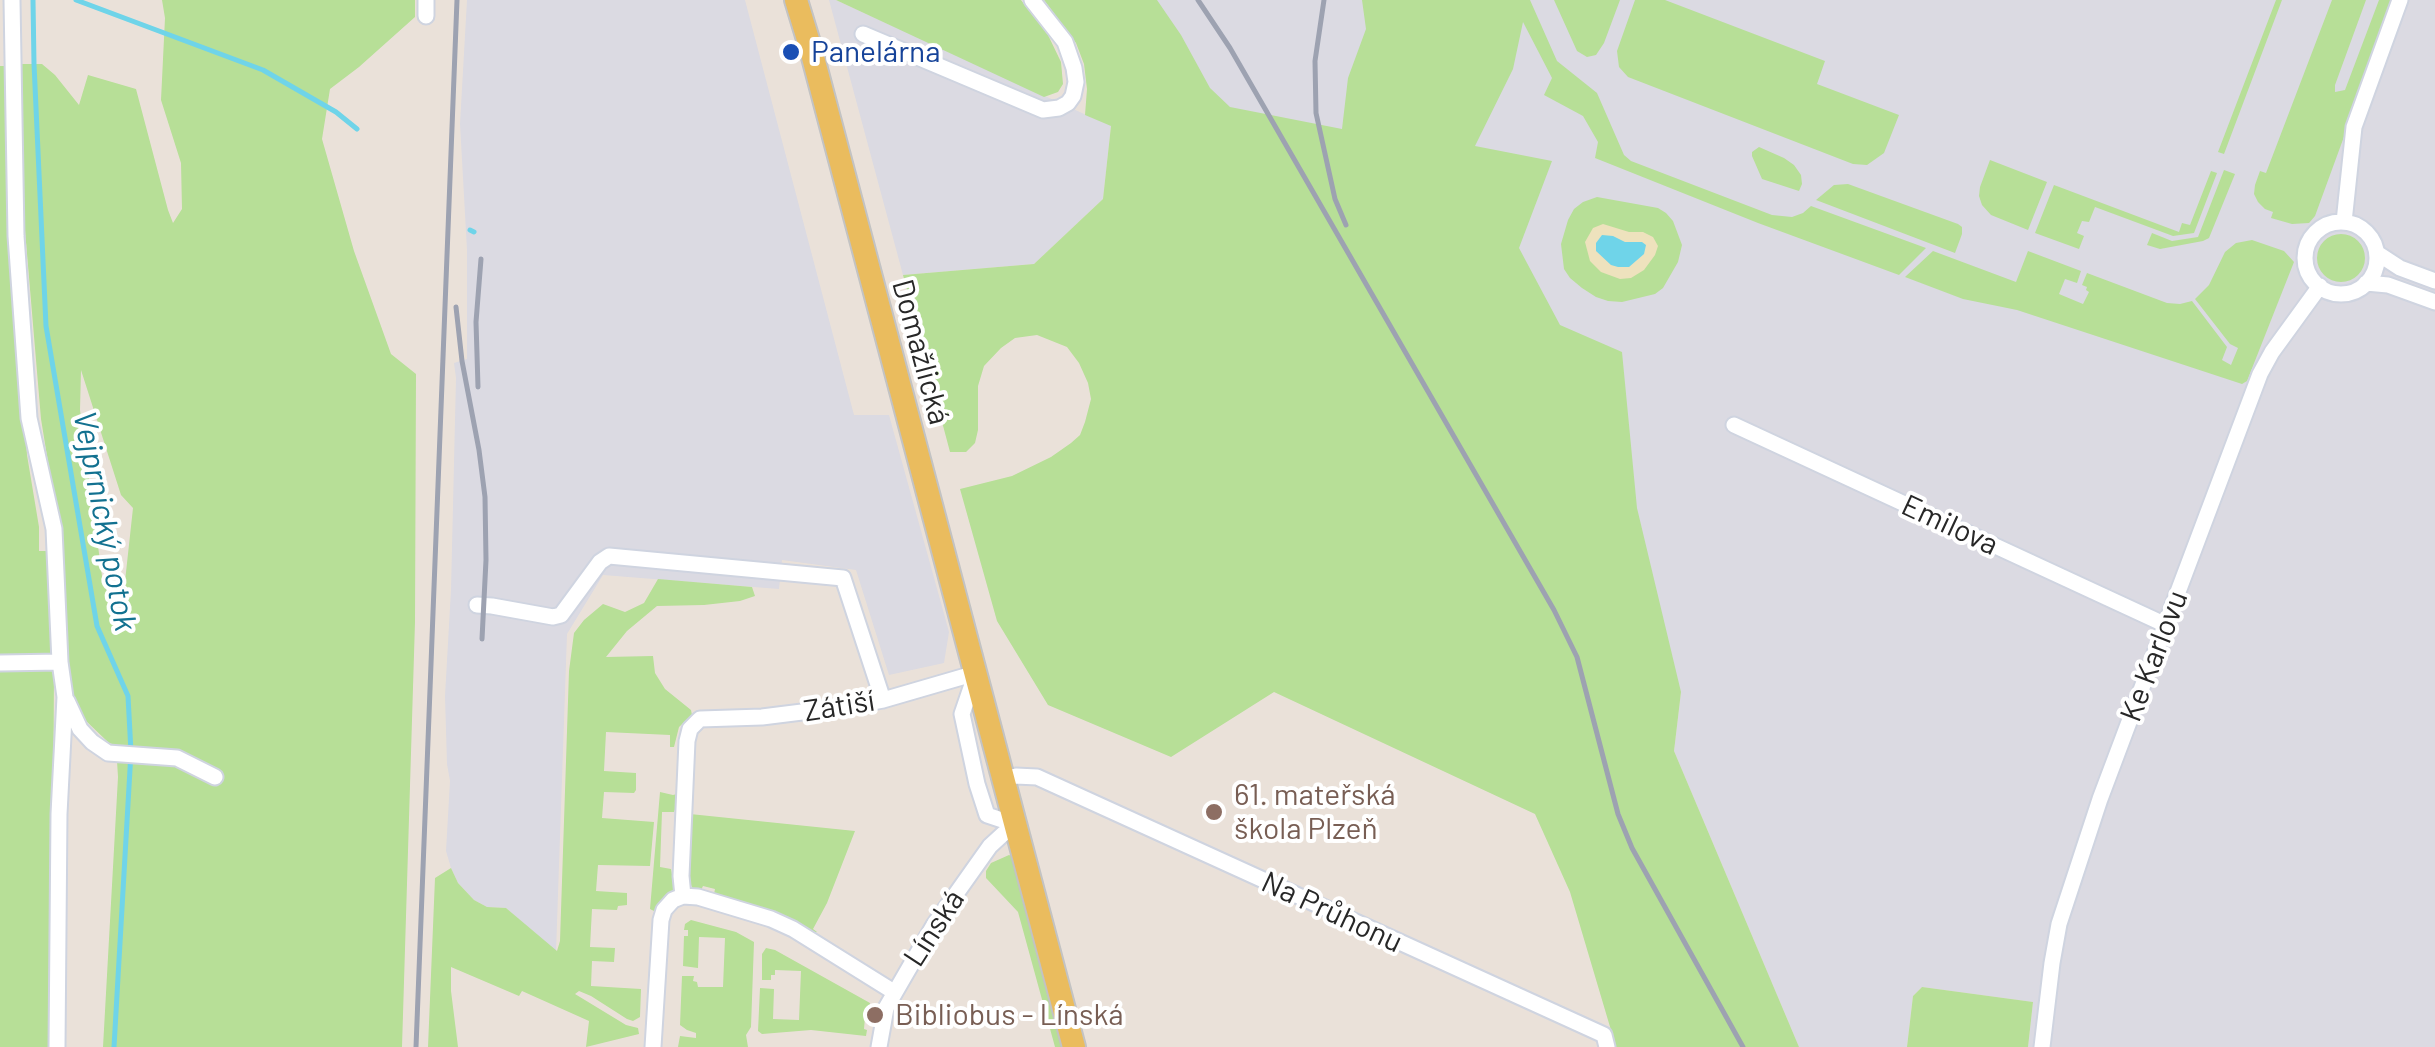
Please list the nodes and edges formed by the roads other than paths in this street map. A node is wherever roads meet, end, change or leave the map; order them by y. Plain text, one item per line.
1 (12, 0) edge
2 (800, 0) edge
3 (1032, 0) edge
4 (2400, 0) edge
5 (863, 34) dead end
6 (7, 55) edge
7 (2344, 222) junction
8 (2377, 253) junction
9 (2435, 281) edge
10 (2366, 283) junction
11 (2320, 286) junction
12 (2435, 302) edge
13 (1734, 425) dead end
14 (478, 605) dead end
15 (2166, 626) junction
16 (60, 662) junction
17 (0, 663) edge
18 (976, 673) junction
19 (65, 697) junction
20 (884, 700) junction
21 (215, 778) dead end
22 (1003, 779) junction
23 (1014, 824) junction
24 (683, 896) junction
25 (894, 992) junction
26 (1606, 1041) edge
27 (57, 1047) edge
28 (653, 1047) edge
29 (879, 1047) edge
30 (1074, 1047) edge
31 (2042, 1047) edge

1 - 6 street
2 - 18 main road, Domažlická
3 - 5 street
4 - 7 street
6 - 16 street
7 - 8 street
7 - 11 street
8 - 9 street
8 - 10 street
10 - 11 street
10 - 12 street
11 - 15 street, Ke Karlovu
13 - 15 street, Emilova
14 - 20 street
15 - 31 street, Ke Karlovu
16 - 17 street
16 - 19 street
18 - 20 street, Zátiší
18 - 22 main road, Domažlická
18 - 23 street, Domažlická
19 - 21 street
19 - 27 street
20 - 24 street, Zátiší
22 - 23 main road, Domažlická
22 - 26 street, Na Průhonu
23 - 25 street, Línská
23 - 30 main road, Domažlická
24 - 25 street
24 - 28 street
25 - 29 street, Línská

